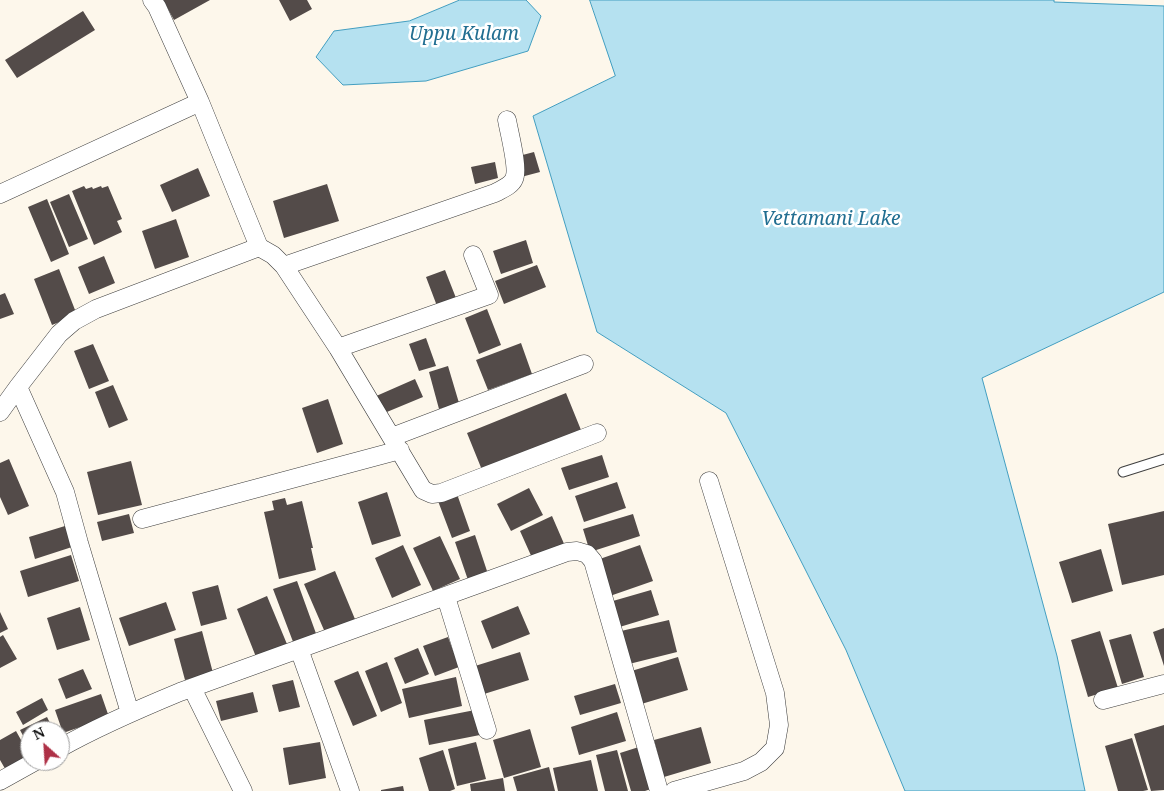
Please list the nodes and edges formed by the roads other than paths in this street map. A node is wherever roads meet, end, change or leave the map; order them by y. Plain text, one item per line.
1 (152, 0) edge
2 (200, 102) junction
3 (507, 120) dead end
4 (0, 194) edge
5 (259, 247) junction
6 (473, 256) dead end
7 (284, 266) junction
8 (338, 348) junction
9 (584, 364) dead end
10 (18, 387) junction
11 (0, 412) edge
12 (598, 433) dead end
13 (396, 443) junction
14 (1164, 459) edge
15 (1123, 472) dead end
16 (709, 481) dead end
17 (142, 520) dead end
18 (446, 597) junction
19 (300, 649) junction
20 (1164, 684) edge
21 (192, 688) junction
22 (1103, 700) dead end
23 (130, 713) junction
24 (487, 730) dead end
25 (70, 742) edge
26 (20, 770) edge
27 (0, 782) edge
28 (2, 791) edge
29 (243, 791) edge
30 (350, 791) edge
31 (658, 791) edge
32 (674, 791) edge

1 - 2 street
2 - 4 street
2 - 5 street
3 - 7 street
5 - 7 street
5 - 10 street
6 - 8 street
7 - 8 street
8 - 13 street
9 - 13 street
10 - 11 street
10 - 23 street
12 - 13 street
13 - 17 street
14 - 15 lane
16 - 32 street
18 - 19 street
18 - 24 street
18 - 31 street
19 - 21 street
19 - 30 street
20 - 22 street
21 - 23 street
21 - 29 street
23 - 25 street
26 - 27 street
27 - 28 street

